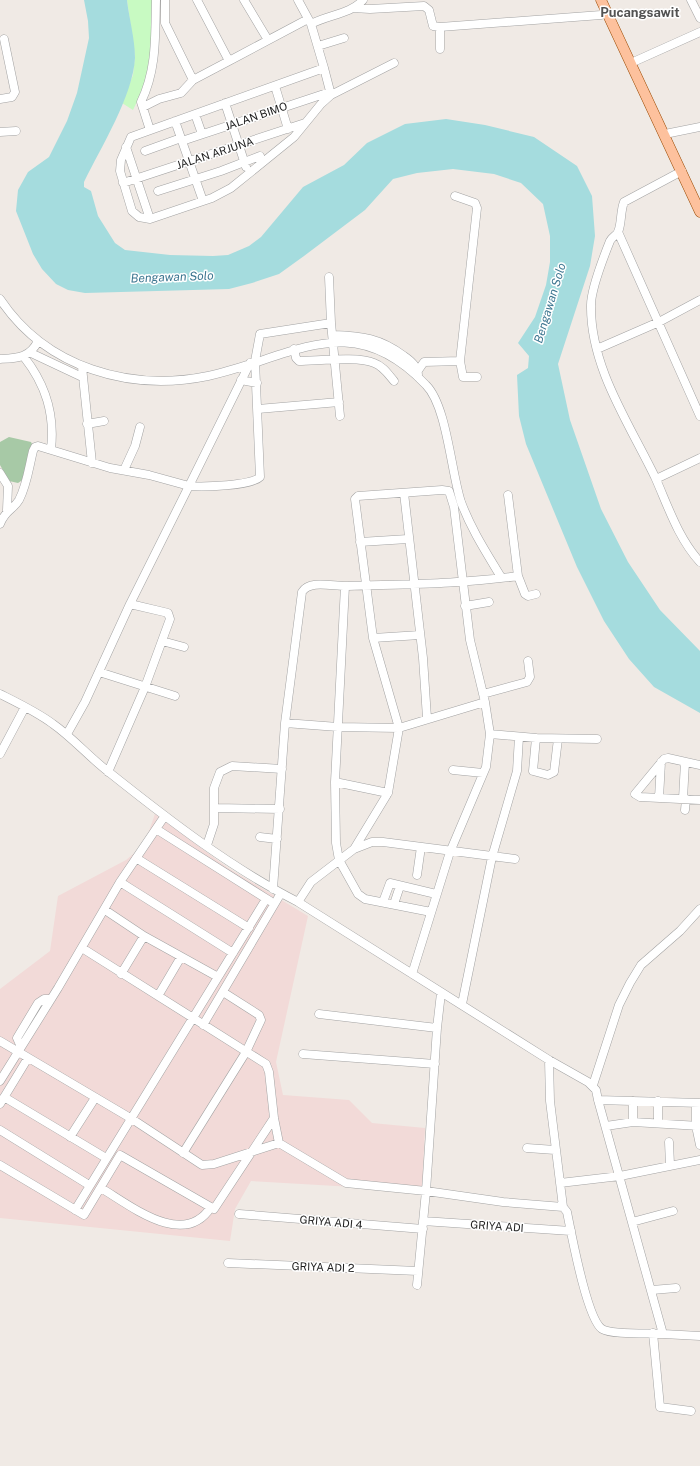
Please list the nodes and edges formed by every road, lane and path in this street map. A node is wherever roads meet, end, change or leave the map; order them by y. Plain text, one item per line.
1 (156, 0) edge
2 (165, 0) edge
3 (197, 0) edge
4 (244, 0) edge
5 (298, 0) edge
6 (364, 0) edge
7 (601, 0) edge
8 (691, 0) edge
9 (353, 8) junction
10 (370, 9) junction
11 (608, 13) junction
12 (700, 18) edge
13 (310, 21) junction
14 (440, 27) junction
15 (700, 32) edge
16 (344, 38) dead end
17 (4, 39) dead end
18 (268, 40) junction
19 (318, 46) junction
20 (440, 49) dead end
21 (229, 61) junction
22 (394, 63) dead end
23 (631, 63) junction
24 (324, 68) junction
25 (193, 80) junction
26 (275, 86) junction
27 (331, 94) junction
28 (0, 99) edge
29 (225, 103) junction
30 (143, 107) junction
31 (281, 107) junction
32 (195, 114) junction
33 (175, 120) junction
34 (306, 123) junction
35 (232, 124) junction
36 (700, 127) edge
37 (288, 129) junction
38 (150, 130) junction
39 (16, 131) dead end
40 (0, 132) edge
41 (202, 134) junction
42 (665, 134) junction
43 (182, 140) junction
44 (239, 145) junction
45 (126, 147) junction
46 (145, 151) dead end
47 (260, 156) dead end
48 (189, 161) junction
49 (244, 163) junction
50 (682, 171) junction
51 (248, 175) junction
52 (136, 178) junction
53 (196, 180) junction
54 (123, 183) junction
55 (158, 191) dead end
56 (455, 196) dead end
57 (203, 201) junction
58 (700, 212) edge
59 (150, 219) junction
60 (618, 232) junction
61 (329, 277) dead end
62 (0, 299) edge
63 (700, 300) edge
64 (659, 322) junction
65 (331, 323) junction
66 (333, 339) junction
67 (38, 341) junction
68 (294, 349) junction
69 (395, 349) junction
70 (597, 350) junction
71 (382, 352) junction
72 (27, 355) junction
73 (0, 359) edge
74 (335, 360) junction
75 (410, 360) junction
76 (460, 361) junction
77 (253, 362) junction
78 (424, 362) junction
79 (82, 367) junction
80 (418, 374) junction
81 (82, 377) junction
82 (477, 377) dead end
83 (241, 380) junction
84 (394, 381) dead end
85 (258, 384) junction
86 (339, 402) junction
87 (258, 409) junction
88 (340, 416) dead end
89 (700, 416) edge
90 (104, 421) dead end
91 (87, 424) junction
92 (140, 427) dead end
93 (50, 449) junction
94 (700, 458) edge
95 (92, 463) junction
96 (124, 470) junction
97 (0, 473) edge
98 (656, 479) junction
99 (189, 486) junction
100 (404, 493) junction
101 (508, 495) dead end
102 (461, 501) junction
103 (5, 507) edge
104 (454, 507) junction
105 (0, 524) edge
106 (408, 539) junction
107 (360, 542) junction
108 (696, 554) edge
109 (700, 562) edge
110 (518, 576) junction
111 (500, 577) junction
112 (462, 582) junction
113 (414, 584) junction
114 (366, 585) junction
115 (346, 586) junction
116 (536, 594) dead end
117 (489, 602) dead end
118 (130, 604) junction
119 (465, 606) junction
120 (420, 635) junction
121 (373, 638) junction
122 (162, 641) junction
123 (184, 647) dead end
124 (528, 661) dead end
125 (99, 672) junction
126 (146, 687) junction
127 (0, 694) edge
128 (175, 696) dead end
129 (484, 698) junction
130 (25, 707) junction
131 (427, 718) junction
132 (285, 723) junction
133 (338, 727) junction
134 (399, 728) junction
135 (67, 734) junction
136 (490, 734) junction
137 (519, 737) junction
138 (536, 738) junction
139 (558, 739) junction
140 (597, 739) dead end
141 (0, 754) edge
142 (661, 762) junction
143 (685, 762) junction
144 (700, 765) edge
145 (282, 769) junction
146 (453, 770) dead end
147 (108, 772) junction
148 (483, 773) junction
149 (335, 782) junction
150 (388, 793) junction
151 (659, 798) junction
152 (684, 799) junction
153 (700, 800) edge
154 (215, 808) junction
155 (280, 809) junction
156 (685, 810) dead end
157 (162, 820) dead end
158 (156, 828) junction
159 (260, 837) dead end
160 (277, 839) junction
161 (206, 845) junction
162 (421, 847) junction
163 (354, 849) junction
164 (450, 852) junction
165 (492, 856) junction
166 (136, 858) junction
167 (515, 859) dead end
168 (339, 860) junction
169 (417, 875) dead end
170 (120, 882) junction
171 (400, 886) junction
172 (273, 889) junction
173 (281, 893) junction
174 (436, 894) junction
175 (266, 899) junction
176 (298, 902) junction
177 (383, 902) junction
178 (274, 904) junction
179 (394, 904) junction
180 (700, 908) edge
181 (105, 910) junction
182 (431, 912) junction
183 (249, 928) junction
184 (144, 936) junction
185 (82, 948) junction
186 (233, 953) junction
187 (181, 957) junction
188 (122, 974) junction
189 (412, 974) junction
190 (218, 977) junction
191 (222, 992) junction
192 (441, 993) junction
193 (158, 996) junction
194 (462, 1004) junction
195 (319, 1014) dead end
196 (194, 1018) junction
197 (203, 1024) junction
198 (437, 1028) junction
199 (0, 1042) edge
200 (19, 1050) junction
201 (246, 1052) junction
202 (303, 1054) dead end
203 (28, 1058) junction
204 (549, 1060) junction
205 (435, 1064) junction
206 (0, 1080) edge
207 (593, 1085) junction
208 (95, 1098) junction
209 (2, 1100) edge
210 (598, 1100) junction
211 (633, 1101) junction
212 (658, 1101) junction
213 (698, 1103) edge
214 (274, 1118) junction
215 (132, 1119) junction
216 (633, 1122) junction
217 (658, 1122) junction
218 (606, 1126) junction
219 (698, 1126) edge
220 (0, 1130) edge
221 (70, 1136) junction
222 (669, 1142) dead end
223 (280, 1143) junction
224 (700, 1144) edge
225 (527, 1148) dead end
226 (112, 1149) junction
227 (555, 1150) junction
228 (253, 1151) junction
229 (183, 1153) junction
230 (120, 1155) junction
231 (106, 1158) junction
232 (700, 1160) edge
233 (0, 1165) edge
234 (670, 1166) junction
235 (620, 1176) junction
236 (560, 1183) junction
237 (89, 1185) junction
238 (101, 1188) junction
239 (426, 1191) junction
240 (211, 1207) junction
241 (563, 1207) junction
242 (76, 1210) junction
243 (673, 1211) dead end
244 (238, 1214) dead end
245 (632, 1222) junction
246 (423, 1225) junction
247 (571, 1231) junction
248 (228, 1263) dead end
249 (418, 1271) junction
250 (417, 1286) dead end
251 (676, 1288) dead end
252 (652, 1290) junction
253 (653, 1334) junction
254 (663, 1334) junction
255 (700, 1336) edge
256 (691, 1411) dead end

1 - 30 street
2 - 25 street
3 - 21 street
4 - 18 street
5 - 13 street
6 - 9 street
6 - 10 street
7 - 11 main road
8 - 12 street
9 - 10 street
9 - 13 street
10 - 14 street
11 - 14 street
11 - 23 main road
13 - 18 street
13 - 19 street
14 - 20 street
15 - 23 street
16 - 19 street
17 - 28 street
18 - 21 street
19 - 24 street
21 - 25 street
22 - 27 street
23 - 42 main road
24 - 26 street
24 - 27 street
25 - 30 street
26 - 29 street
26 - 31 street
27 - 31 street, JALAN BIMO
27 - 34 street
29 - 32 street
29 - 35 street
30 - 38 street
31 - 35 street, JALAN BIMO
31 - 37 street
32 - 33 street
32 - 41 street
33 - 38 street
33 - 43 street
34 - 37 street, JALAN ARJUNA
34 - 51 street
35 - 41 street, JALAN BIMO
35 - 44 street
36 - 42 street
37 - 44 street, JALAN ARJUNA
38 - 45 street
39 - 40 street
41 - 43 street, JALAN BIMO
42 - 50 main road
43 - 46 street, JALAN BIMO
43 - 48 street
44 - 48 street, JALAN ARJUNA
44 - 49 street
45 - 52 street
45 - 54 street
47 - 49 street
48 - 52 street, JALAN ARJUNA
48 - 53 street
49 - 51 street
49 - 53 street
50 - 58 main road
50 - 60 street
51 - 57 street
52 - 54 street, JALAN ARJUNA
52 - 59 street
53 - 55 street
53 - 57 street
54 - 59 street
56 - 76 street
57 - 59 street
60 - 64 street
60 - 70 street
61 - 65 street
62 - 67 street
63 - 64 street
64 - 70 street
64 - 89 street
65 - 66 street
65 - 77 street
66 - 68 street
66 - 69 street
66 - 71 street
66 - 74 street
67 - 72 street
67 - 79 street
68 - 74 street
68 - 77 street
69 - 71 street
69 - 75 street
70 - 98 street
71 - 80 street
72 - 73 street
72 - 81 street
72 - 93 street
74 - 84 street
74 - 86 street
75 - 78 street
75 - 80 street
76 - 78 street
76 - 82 street
77 - 79 street
77 - 83 street
77 - 85 street
78 - 80 street
79 - 81 street
80 - 102 street
81 - 91 street
83 - 85 street
83 - 99 street
85 - 87 street
86 - 87 street
86 - 88 street
87 - 99 street
90 - 91 street
91 - 95 street
92 - 96 street
93 - 95 street
93 - 103 street
94 - 98 street
95 - 96 street
96 - 99 street
97 - 103 street
98 - 108 street
99 - 118 street
100 - 104 street
100 - 106 street
100 - 107 street
101 - 110 street
102 - 104 street
102 - 111 street
103 - 105 street
104 - 112 street
106 - 107 street
106 - 113 street
107 - 114 street
108 - 109 street
110 - 111 street
110 - 116 street
111 - 112 street
112 - 113 street
112 - 119 street
113 - 114 street
113 - 120 street
114 - 115 street
114 - 121 street
115 - 132 street
115 - 133 street
117 - 119 street
118 - 122 street
118 - 125 street
119 - 129 street
120 - 121 street
120 - 131 street
121 - 134 street
122 - 123 street
122 - 126 street
124 - 129 street
125 - 126 street
125 - 135 street
126 - 128 street
126 - 147 street
127 - 130 street
129 - 131 street
129 - 136 street
130 - 135 street
130 - 141 street
131 - 134 street
132 - 133 street
132 - 145 street
133 - 134 street
133 - 149 street
134 - 150 street
135 - 147 street
136 - 137 street
136 - 148 street
137 - 138 street
137 - 165 street
138 - 139 street
138 - 139 street
139 - 140 street
142 - 143 street
142 - 151 street
142 - 151 street
143 - 144 street
143 - 152 street
145 - 154 street
145 - 155 street
146 - 148 street
147 - 161 street
148 - 164 street
149 - 150 street
149 - 168 street
150 - 163 street
151 - 152 street
152 - 153 street
152 - 156 street
154 - 155 street
154 - 161 street
155 - 160 street
157 - 158 street
158 - 166 street
158 - 175 street
159 - 160 street
160 - 172 street
161 - 172 street
162 - 163 street
162 - 164 street
162 - 169 street
163 - 168 street
164 - 165 street
164 - 174 street
165 - 167 street
165 - 194 street
166 - 170 street
166 - 183 street
168 - 176 street
168 - 177 street
170 - 181 street
170 - 186 street
171 - 174 street
171 - 177 street
171 - 179 street
172 - 173 street
173 - 176 street
173 - 178 street
174 - 182 street
175 - 178 street
175 - 183 street
176 - 189 street
177 - 179 street
178 - 191 street
179 - 182 street
180 - 207 street
181 - 184 street
181 - 185 street
182 - 189 street
183 - 186 street
184 - 187 street
184 - 188 street
185 - 188 street
185 - 200 street
186 - 190 street
187 - 190 street
187 - 193 street
188 - 193 street
189 - 192 street
190 - 196 street
191 - 197 street
191 - 201 street
192 - 194 street
192 - 198 street
193 - 196 street
194 - 204 street
195 - 198 street
196 - 197 street
196 - 215 street
197 - 201 street
198 - 205 street
199 - 200 street
200 - 203 street
200 - 206 street
201 - 214 street
201 - 229 street
202 - 205 street
203 - 208 street
203 - 209 street
204 - 207 street
204 - 227 street
205 - 239 street
207 - 210 street
208 - 215 street
208 - 221 street
209 - 221 street
210 - 211 street
210 - 218 street
211 - 212 street
211 - 216 street
212 - 213 street
212 - 217 street
213 - 219 street
214 - 223 street
214 - 228 street
215 - 226 street
215 - 229 street
216 - 217 street
216 - 218 street
217 - 219 street
218 - 235 street
219 - 224 street
220 - 237 street
221 - 231 street
222 - 234 street
223 - 228 street
223 - 239 street
225 - 227 street
226 - 230 street
226 - 231 street
227 - 236 street
228 - 229 street
228 - 240 street
230 - 238 street
230 - 240 street
231 - 237 street
232 - 234 street
233 - 242 street
234 - 235 street
235 - 236 street
235 - 245 street
236 - 241 street
237 - 242 street
238 - 240 street
238 - 242 street
239 - 241 street
239 - 246 street
241 - 247 street
243 - 245 street
244 - 246 street, GRIYA ADI 4
245 - 252 street
246 - 247 street, GRIYA ADI
246 - 249 street
247 - 253 street
248 - 249 street, GRIYA ADI 2
249 - 250 street
251 - 252 street
252 - 254 street
253 - 254 street
253 - 256 street
254 - 255 street

